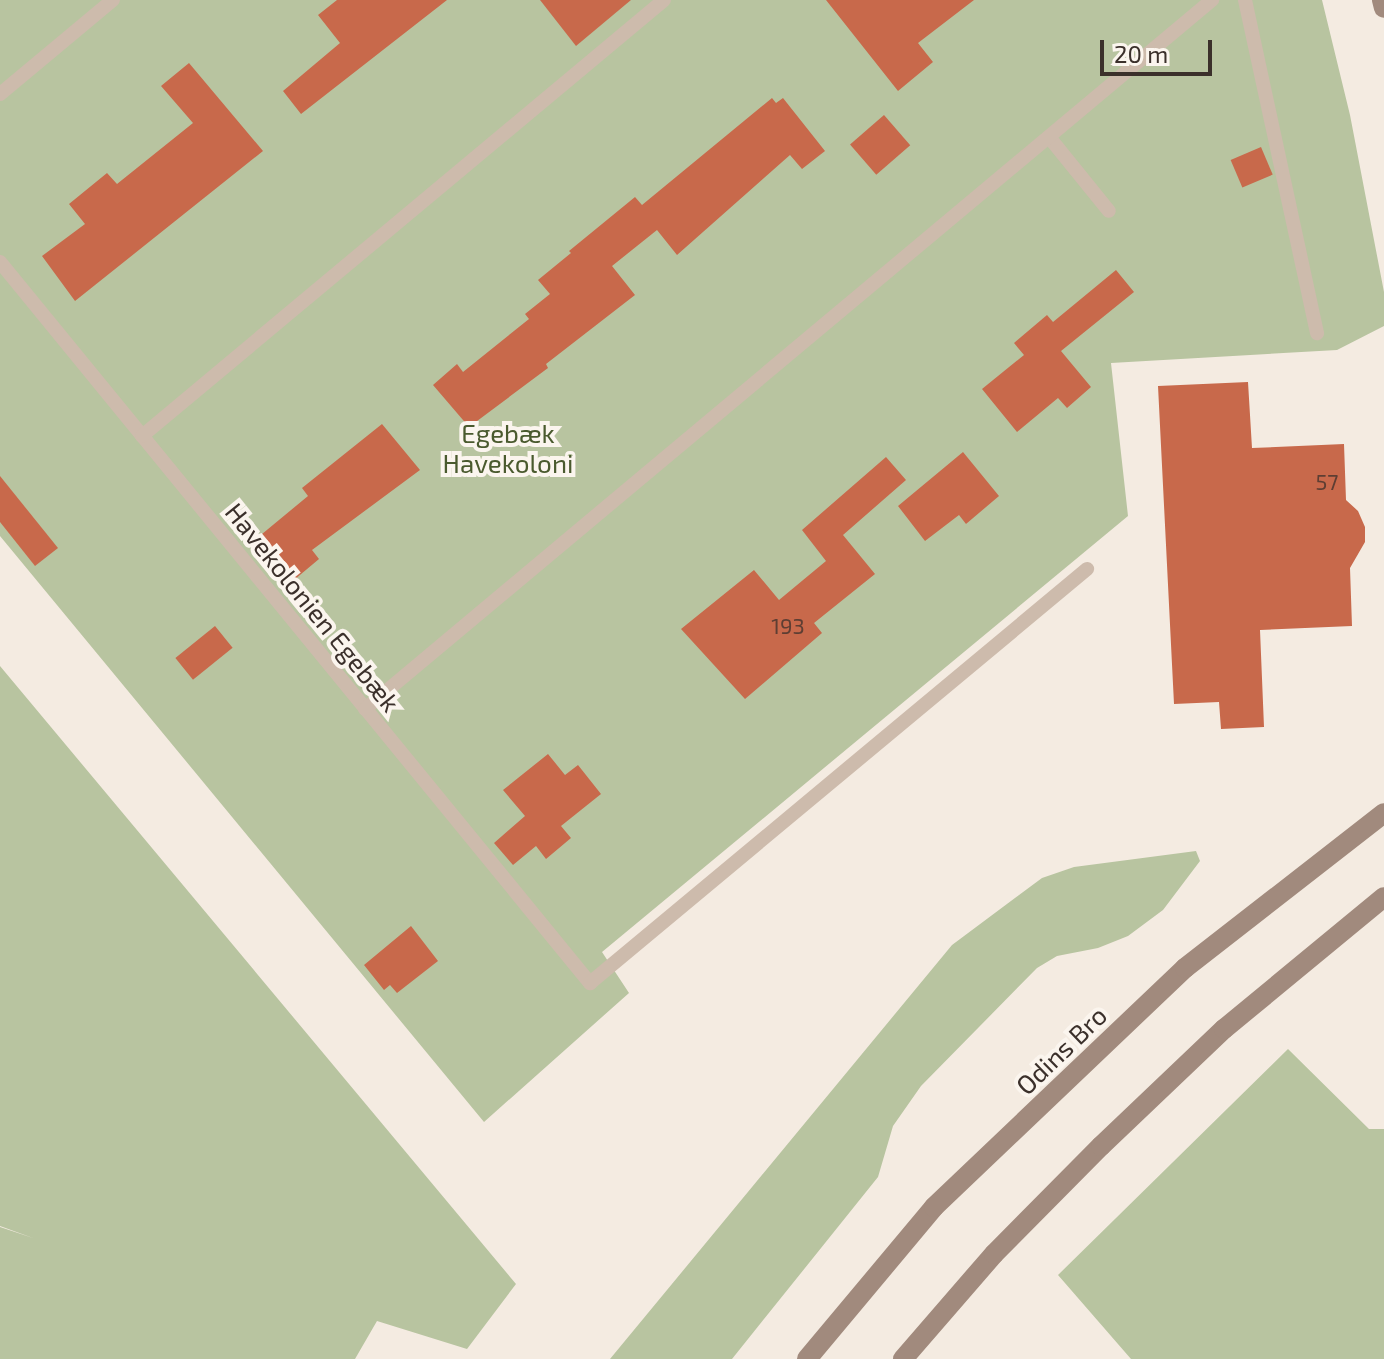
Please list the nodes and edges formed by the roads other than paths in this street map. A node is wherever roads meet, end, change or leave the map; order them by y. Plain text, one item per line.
1 (113, 0) edge
2 (664, 0) edge
3 (1212, 0) edge
4 (1245, 0) edge
5 (1382, 0) edge
6 (1384, 8) edge
7 (0, 94) edge
8 (1049, 137) junction
9 (1109, 211) dead end
10 (0, 262) edge
11 (1317, 333) dead end
12 (142, 436) junction
13 (1087, 569) dead end
14 (365, 709) junction
15 (1384, 813) edge
16 (1384, 897) edge
17 (807, 1359) edge
18 (903, 1359) edge

1 - 7 lane
2 - 12 lane
3 - 8 lane
4 - 11 lane
5 - 6 main road
8 - 9 lane
8 - 14 lane
10 - 12 lane, Havekolonien Egebæk
12 - 14 lane, Havekolonien Egebæk
13 - 14 lane, Havekolonien Egebæk
15 - 17 main road, Odins Bro
16 - 18 main road

